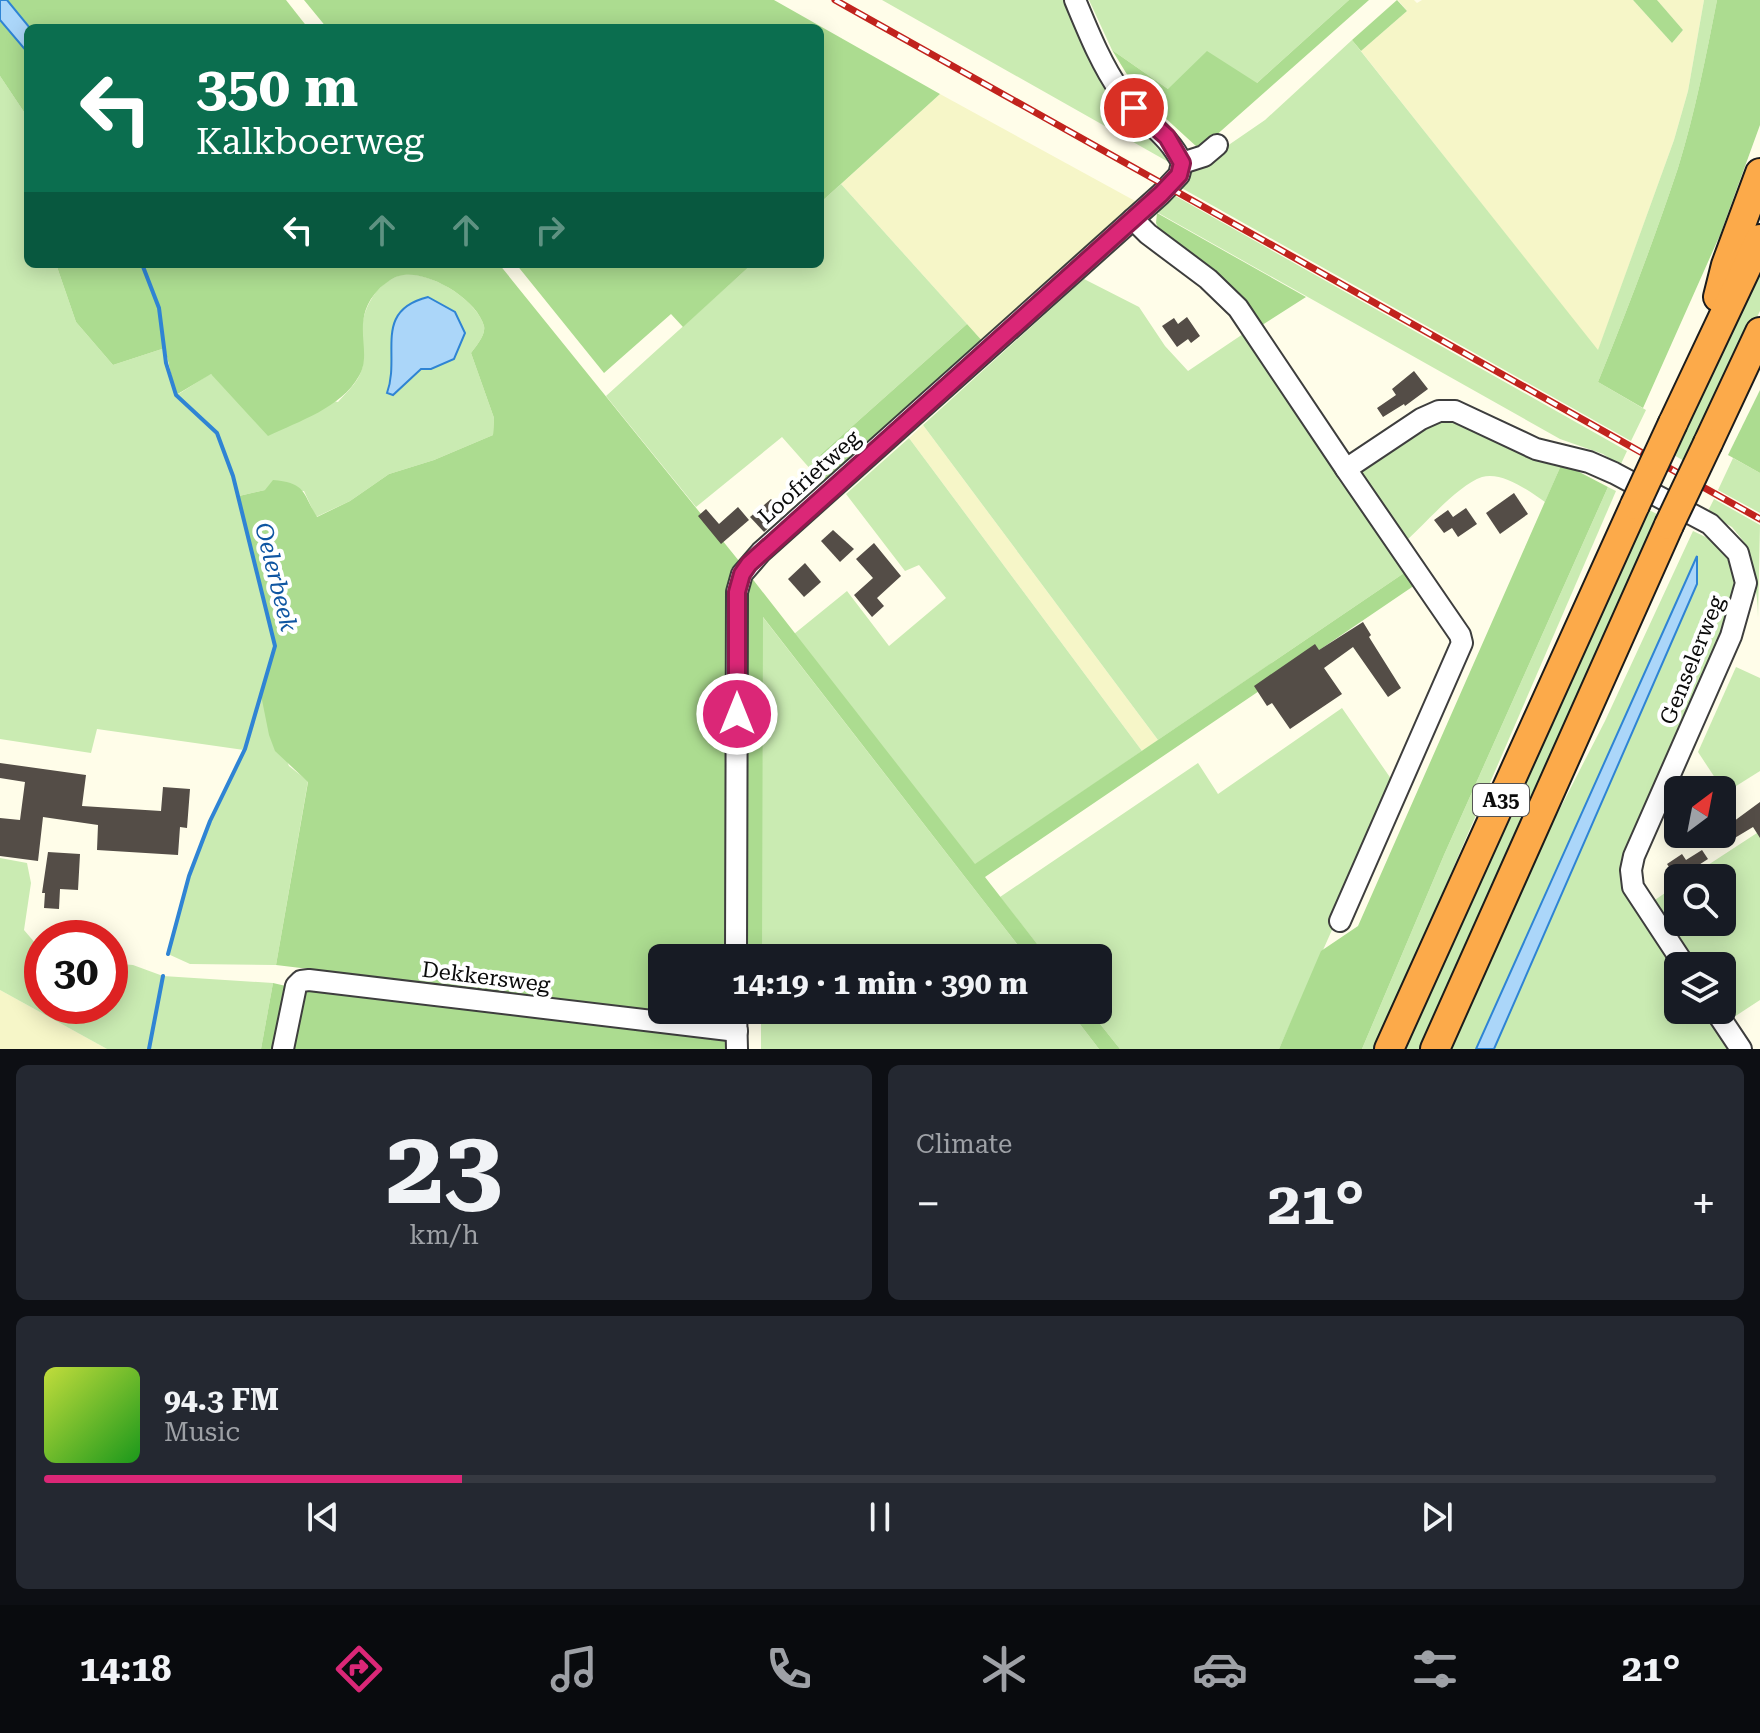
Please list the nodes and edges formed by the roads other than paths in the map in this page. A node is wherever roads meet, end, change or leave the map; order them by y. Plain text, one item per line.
1 (1075, 0) edge
2 (1217, 145) dead end
3 (1182, 163) junction
4 (1760, 173) edge
5 (1133, 219) junction
6 (1760, 239) edge
7 (1760, 332) edge
8 (1760, 349) edge
9 (1704, 358) junction
10 (1737, 381) junction
11 (1346, 469) junction
12 (1340, 921) dead end
13 (736, 944) edge
14 (1676, 952) edge
15 (1724, 1024) edge
16 (737, 1040) edge
17 (283, 1049) edge
18 (1389, 1049) edge
19 (1435, 1049) edge
20 (1741, 1049) edge

1 - 3 street
2 - 3 street
3 - 5 street, Loofrietweg
4 - 9 highway, A35
5 - 11 street
5 - 13 street, Loofrietweg
6 - 9 highway, A35
7 - 10 highway, A35
8 - 10 highway, A35
9 - 18 highway, A35, bridge
10 - 19 highway, A35, bridge
11 - 12 street
11 - 14 street, Genselerweg
15 - 20 street
16 - 17 street, Dekkersweg

